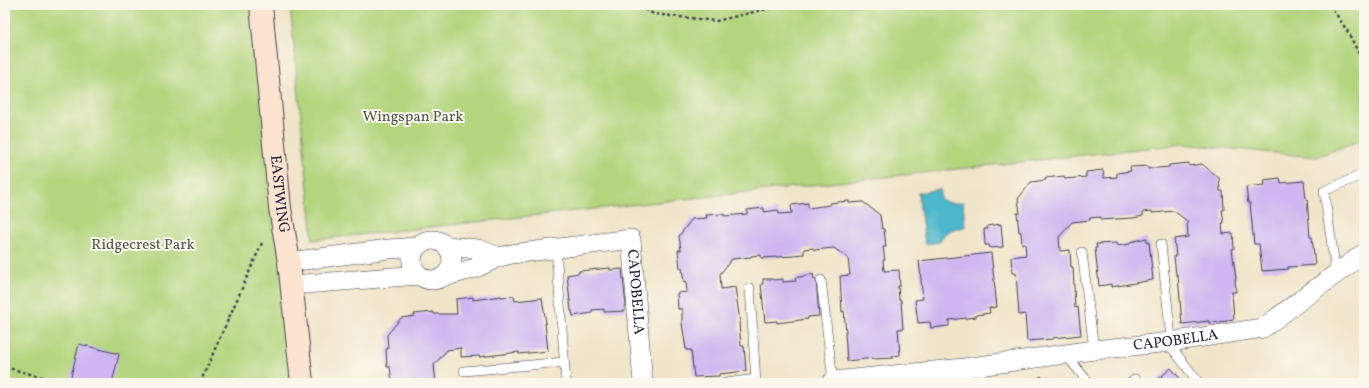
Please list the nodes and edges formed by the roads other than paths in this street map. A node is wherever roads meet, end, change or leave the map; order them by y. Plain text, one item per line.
1 (261, 5) edge
2 (1364, 174) edge
3 (1161, 244) dead end
4 (447, 246) junction
5 (417, 247) junction
6 (556, 248) junction
7 (1082, 252) dead end
8 (1364, 253) edge
9 (499, 257) junction
10 (289, 262) junction
11 (1336, 273) junction
12 (418, 276) junction
13 (446, 276) junction
14 (821, 280) dead end
15 (292, 285) junction
16 (750, 288) dead end
17 (1170, 342) junction
18 (1094, 350) junction
19 (1065, 354) junction
20 (564, 362) junction
21 (464, 371) dead end
22 (965, 376) edge
23 (937, 377) edge
24 (756, 381) edge
25 (832, 382) edge
26 (302, 383) edge
27 (566, 383) edge
28 (644, 383) edge
29 (726, 383) edge
30 (1089, 383) edge
31 (1199, 383) edge

1 - 10 street, EASTWING
2 - 11 lane
3 - 17 lane
4 - 5 street
4 - 9 street
4 - 13 street
5 - 10 street
5 - 12 street
6 - 9 street, CAPOBELLA
6 - 20 lane
6 - 28 street, CAPOBELLA
7 - 18 lane
8 - 11 street, CAPOBELLA
9 - 13 street, CAPOBELLA
10 - 15 street, EASTWING
11 - 17 street, CAPOBELLA
12 - 13 street, CAPOBELLA
12 - 15 street, CAPOBELLA
14 - 25 lane
15 - 26 street, EASTWING
16 - 24 lane
17 - 18 street, CAPOBELLA
17 - 31 lane
18 - 19 street, CAPOBELLA
19 - 22 street, CAPOBELLA
19 - 30 lane
20 - 21 lane
20 - 27 lane
22 - 23 street, CAPOBELLA
23 - 25 street, CAPOBELLA
24 - 29 lane

